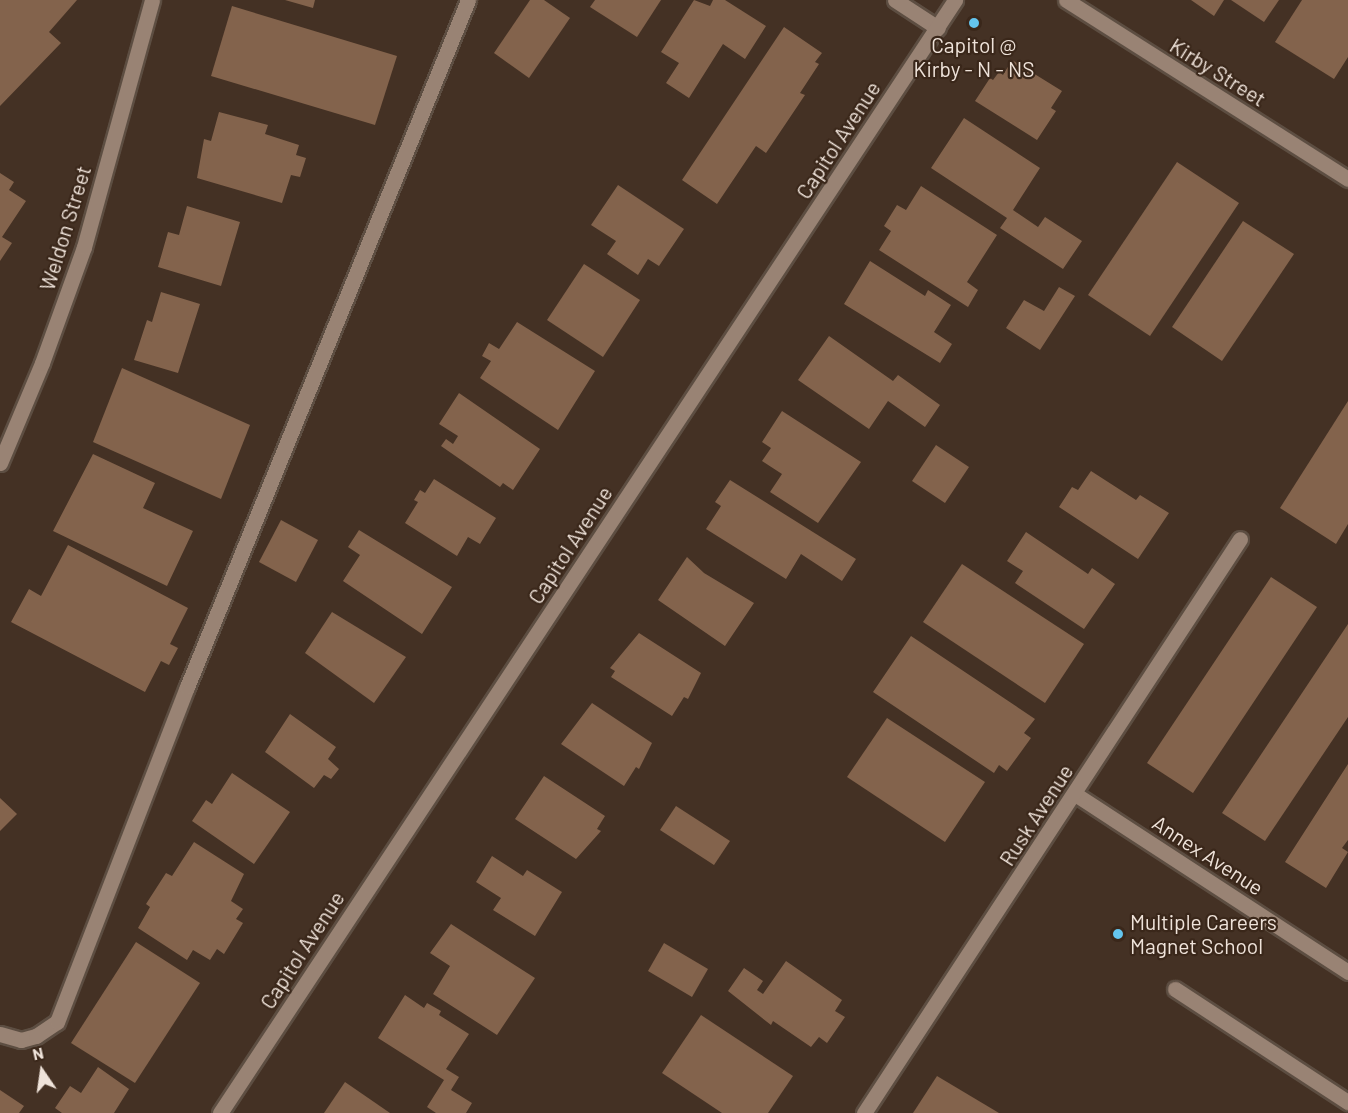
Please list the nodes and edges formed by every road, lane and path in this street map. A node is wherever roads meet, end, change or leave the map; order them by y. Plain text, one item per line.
1 (152, 0) edge
2 (468, 0) edge
3 (895, 0) edge
4 (956, 0) edge
5 (1066, 0) edge
6 (938, 28) junction
7 (1348, 179) edge
8 (0, 463) edge
9 (1240, 539) dead end
10 (1075, 794) junction
11 (1348, 972) edge
12 (1175, 989) dead end
13 (0, 1034) edge
14 (1348, 1102) edge
15 (220, 1113) edge
16 (864, 1113) edge

1 - 8 street, Weldon Street
2 - 13 street
3 - 6 street
4 - 6 street, Capitol Avenue
5 - 7 street, Kirby Street
6 - 15 street, Capitol Avenue
9 - 10 street, Rusk Avenue
10 - 11 street, Annex Avenue
10 - 16 street, Rusk Avenue
12 - 14 street

